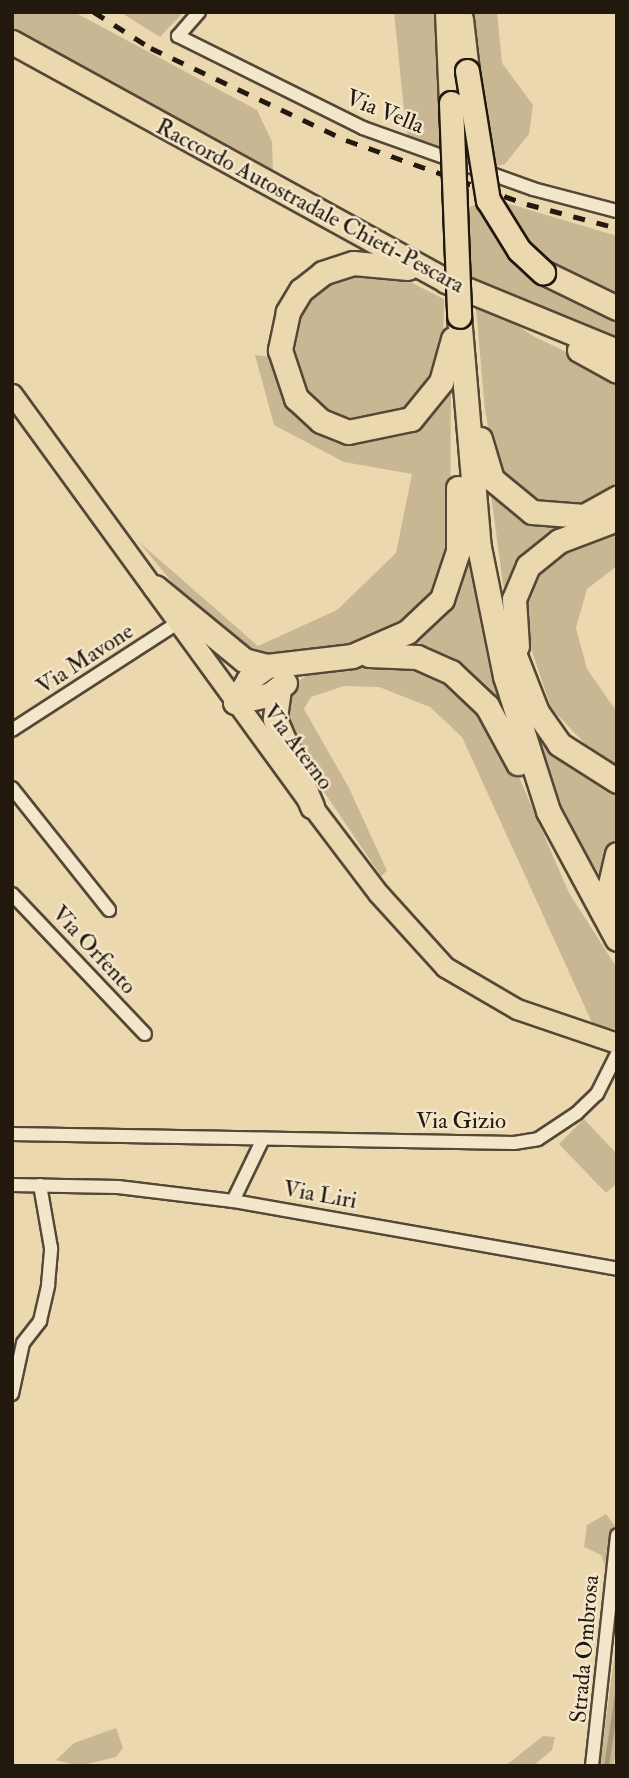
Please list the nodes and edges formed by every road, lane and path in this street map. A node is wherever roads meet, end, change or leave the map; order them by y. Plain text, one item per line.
1 (199, 12) edge
2 (447, 12) edge
3 (460, 12) edge
4 (12, 42) edge
5 (617, 211) edge
6 (426, 271) junction
7 (617, 307) edge
8 (458, 316) junction
9 (560, 331) junction
10 (617, 351) edge
11 (461, 360) junction
12 (617, 371) edge
13 (12, 394) edge
14 (467, 439) junction
15 (617, 498) edge
16 (617, 519) edge
17 (479, 547) junction
18 (155, 587) junction
19 (179, 622) junction
20 (352, 656) junction
21 (310, 664) junction
22 (267, 666) junction
23 (520, 667) junction
24 (279, 689) junction
25 (235, 702) junction
26 (12, 730) edge
27 (617, 781) edge
28 (12, 788) edge
29 (312, 806) junction
30 (617, 854) edge
31 (12, 894) edge
32 (589, 894) junction
33 (109, 910) dead end
34 (617, 914) edge
35 (617, 939) edge
36 (145, 1034) dead end
37 (617, 1043) edge
38 (617, 1054) edge
39 (12, 1134) edge
40 (263, 1139) junction
41 (12, 1185) edge
42 (40, 1185) junction
43 (233, 1201) junction
44 (617, 1269) edge
45 (12, 1394) edge
46 (617, 1535) edge
47 (592, 1766) edge

1 - 5 street, Via Vella
2 - 8 highway, bridge
3 - 7 highway, bridge
4 - 6 highway, Raccordo Autostradale Chieti-Pescara
6 - 8 highway
6 - 9 highway, Raccordo Autostradale Chieti-Pescara
8 - 11 highway
9 - 10 highway, Raccordo Autostradale Chieti-Pescara
9 - 12 highway
11 - 14 highway
11 - 15 highway
13 - 18 main road, Via Aterno
14 - 17 highway
14 - 20 highway
16 - 23 highway
17 - 23 highway
17 - 32 highway
18 - 19 main road, Via Aterno
18 - 22 highway
19 - 25 main road, Via Aterno
19 - 26 street, Via Mavone
20 - 21 highway
20 - 32 highway
21 - 22 highway
21 - 24 highway
22 - 25 highway
23 - 27 highway
24 - 25 highway
24 - 29 highway
25 - 29 main road, Via Aterno
28 - 33 street
29 - 37 main road, Via Aterno
30 - 34 highway
31 - 36 street, Via Orfento
32 - 35 highway
38 - 40 street, Via Gizio
39 - 40 street, Via Gizio
40 - 43 street
41 - 42 street, Via Liri
42 - 43 street, Via Liri
42 - 45 street
43 - 44 street, Via Liri
46 - 47 street, Strada Ombrosa

